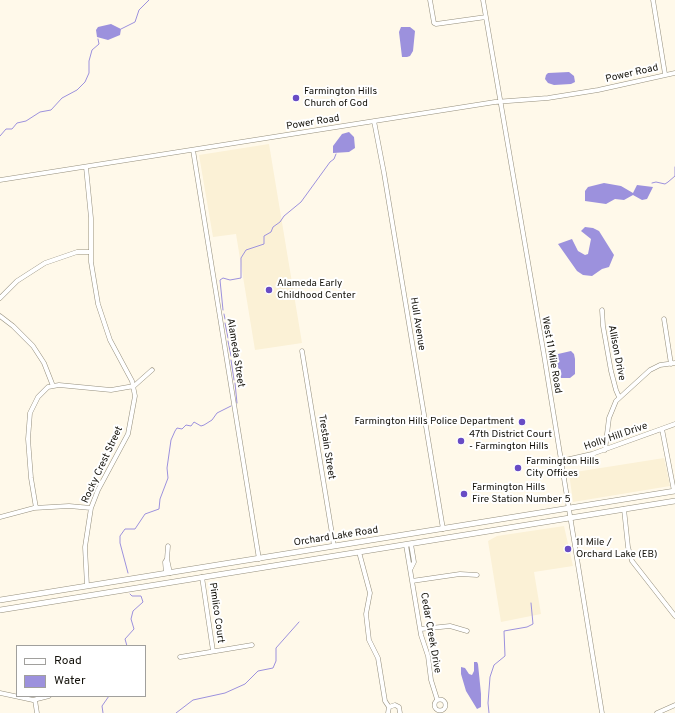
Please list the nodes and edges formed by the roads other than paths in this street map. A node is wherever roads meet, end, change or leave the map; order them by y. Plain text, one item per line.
1 (430, 0) edge
2 (483, 0) edge
3 (653, 0) edge
4 (486, 17) junction
5 (675, 73) edge
6 (665, 74) junction
7 (500, 101) junction
8 (374, 121) junction
9 (194, 150) junction
10 (86, 167) junction
11 (0, 180) edge
12 (90, 252) junction
13 (0, 298) edge
14 (602, 310) dead end
15 (0, 316) edge
16 (664, 319) dead end
17 (302, 351) dead end
18 (673, 364) edge
19 (152, 370) dead end
20 (53, 386) junction
21 (134, 386) junction
22 (619, 397) junction
23 (675, 424) edge
24 (662, 429) junction
25 (605, 450) junction
26 (560, 460) junction
27 (675, 491) edge
28 (675, 501) edge
29 (585, 505) junction
30 (36, 508) junction
31 (91, 508) junction
32 (568, 508) junction
33 (624, 509) junction
34 (555, 510) junction
35 (582, 516) junction
36 (0, 517) edge
37 (569, 519) junction
38 (552, 521) junction
39 (479, 523) junction
40 (466, 525) junction
41 (443, 529) junction
42 (476, 533) junction
43 (467, 535) junction
44 (362, 542) junction
45 (406, 544) junction
46 (168, 546) dead end
47 (334, 546) junction
48 (312, 550) junction
49 (359, 552) junction
50 (259, 559) junction
51 (227, 563) junction
52 (270, 566) junction
53 (168, 573) junction
54 (222, 574) junction
55 (477, 575) dead end
56 (140, 577) junction
57 (202, 577) junction
58 (412, 581) junction
59 (87, 586) junction
60 (109, 592) junction
61 (40, 593) junction
62 (0, 600) edge
63 (37, 604) junction
64 (0, 610) edge
65 (675, 616) edge
66 (420, 629) junction
67 (467, 631) dead end
68 (252, 645) dead end
69 (213, 651) junction
70 (180, 657) dead end
71 (0, 693) edge
72 (16, 696) edge
73 (20, 697) edge
74 (46, 697) edge
75 (35, 700) junction
76 (437, 700) dead end
77 (675, 705) edge
78 (389, 707) junction
79 (37, 713) edge
80 (388, 713) edge
81 (400, 713) edge
82 (602, 713) edge
83 (657, 713) edge

1 - 4 street
2 - 4 street, West 11 Mile Road
3 - 6 street
4 - 7 street, West 11 Mile Road
5 - 6 street, Power Road
6 - 7 street, Power Road
7 - 8 street, Power Road
7 - 26 street, West 11 Mile Road
8 - 9 street, Power Road
8 - 41 street, Hull Avenue
9 - 10 street, Power Road
9 - 50 street, Alameda Street
10 - 11 street, Power Road
10 - 12 street, Rocky Crest Street
12 - 13 street
12 - 21 street, Rocky Crest Street
14 - 22 street, Allison Drive
15 - 20 street
16 - 18 street
17 - 47 street, Trestain Street
18 - 22 street
19 - 21 street
20 - 21 street
20 - 30 street
21 - 31 street, Rocky Crest Street
22 - 25 street
23 - 24 street, Holly Hill Drive
24 - 25 street, Holly Hill Drive
24 - 27 street
25 - 26 street, Holly Hill Drive
26 - 32 street, West 11 Mile Road
27 - 29 main road, Orchard Lake Road
28 - 33 main road, Orchard Lake Road
29 - 32 main road, Orchard Lake Road
29 - 35 main road
30 - 31 street
30 - 36 street
31 - 59 street, Rocky Crest Street
32 - 34 main road, Orchard Lake Road
32 - 37 street, West 11 Mile Road
33 - 35 main road, Orchard Lake Road
33 - 65 street
34 - 38 main road
34 - 39 main road, Orchard Lake Road
35 - 37 main road, Orchard Lake Road
37 - 38 main road, Orchard Lake Road
37 - 82 street, West 11 Mile Road
38 - 42 main road, Orchard Lake Road
39 - 40 main road, Orchard Lake Road
39 - 42 main road
40 - 41 main road, Orchard Lake Road
40 - 43 main road
41 - 44 main road, Orchard Lake Road
41 - 45 main road
42 - 43 main road, Orchard Lake Road
43 - 45 main road, Orchard Lake Road
44 - 47 main road, Orchard Lake Road
44 - 49 main road
45 - 49 main road, Orchard Lake Road
45 - 58 street, Cedar Creek Drive
46 - 53 street
47 - 48 main road, Orchard Lake Road
48 - 50 main road, Orchard Lake Road
48 - 52 main road
49 - 52 main road, Orchard Lake Road
49 - 78 street
50 - 51 main road, Orchard Lake Road
51 - 53 main road, Orchard Lake Road
51 - 54 main road
52 - 54 main road, Orchard Lake Road
53 - 56 main road, Orchard Lake Road
54 - 57 main road, Orchard Lake Road
55 - 58 street
56 - 59 main road, Orchard Lake Road
56 - 60 main road
57 - 60 main road, Orchard Lake Road
57 - 69 street, Pimlico Court
58 - 66 street, Cedar Creek Drive
59 - 61 main road, Orchard Lake Road
60 - 63 main road, Orchard Lake Road
61 - 62 main road, Orchard Lake Road
61 - 63 main road
63 - 64 main road, Orchard Lake Road
66 - 67 street
66 - 76 street, Cedar Creek Drive
68 - 69 street, Pimlico Court
69 - 70 street, Pimlico Court
71 - 72 street
73 - 75 street
74 - 75 street
75 - 79 street
77 - 83 street
78 - 80 street
78 - 81 street

